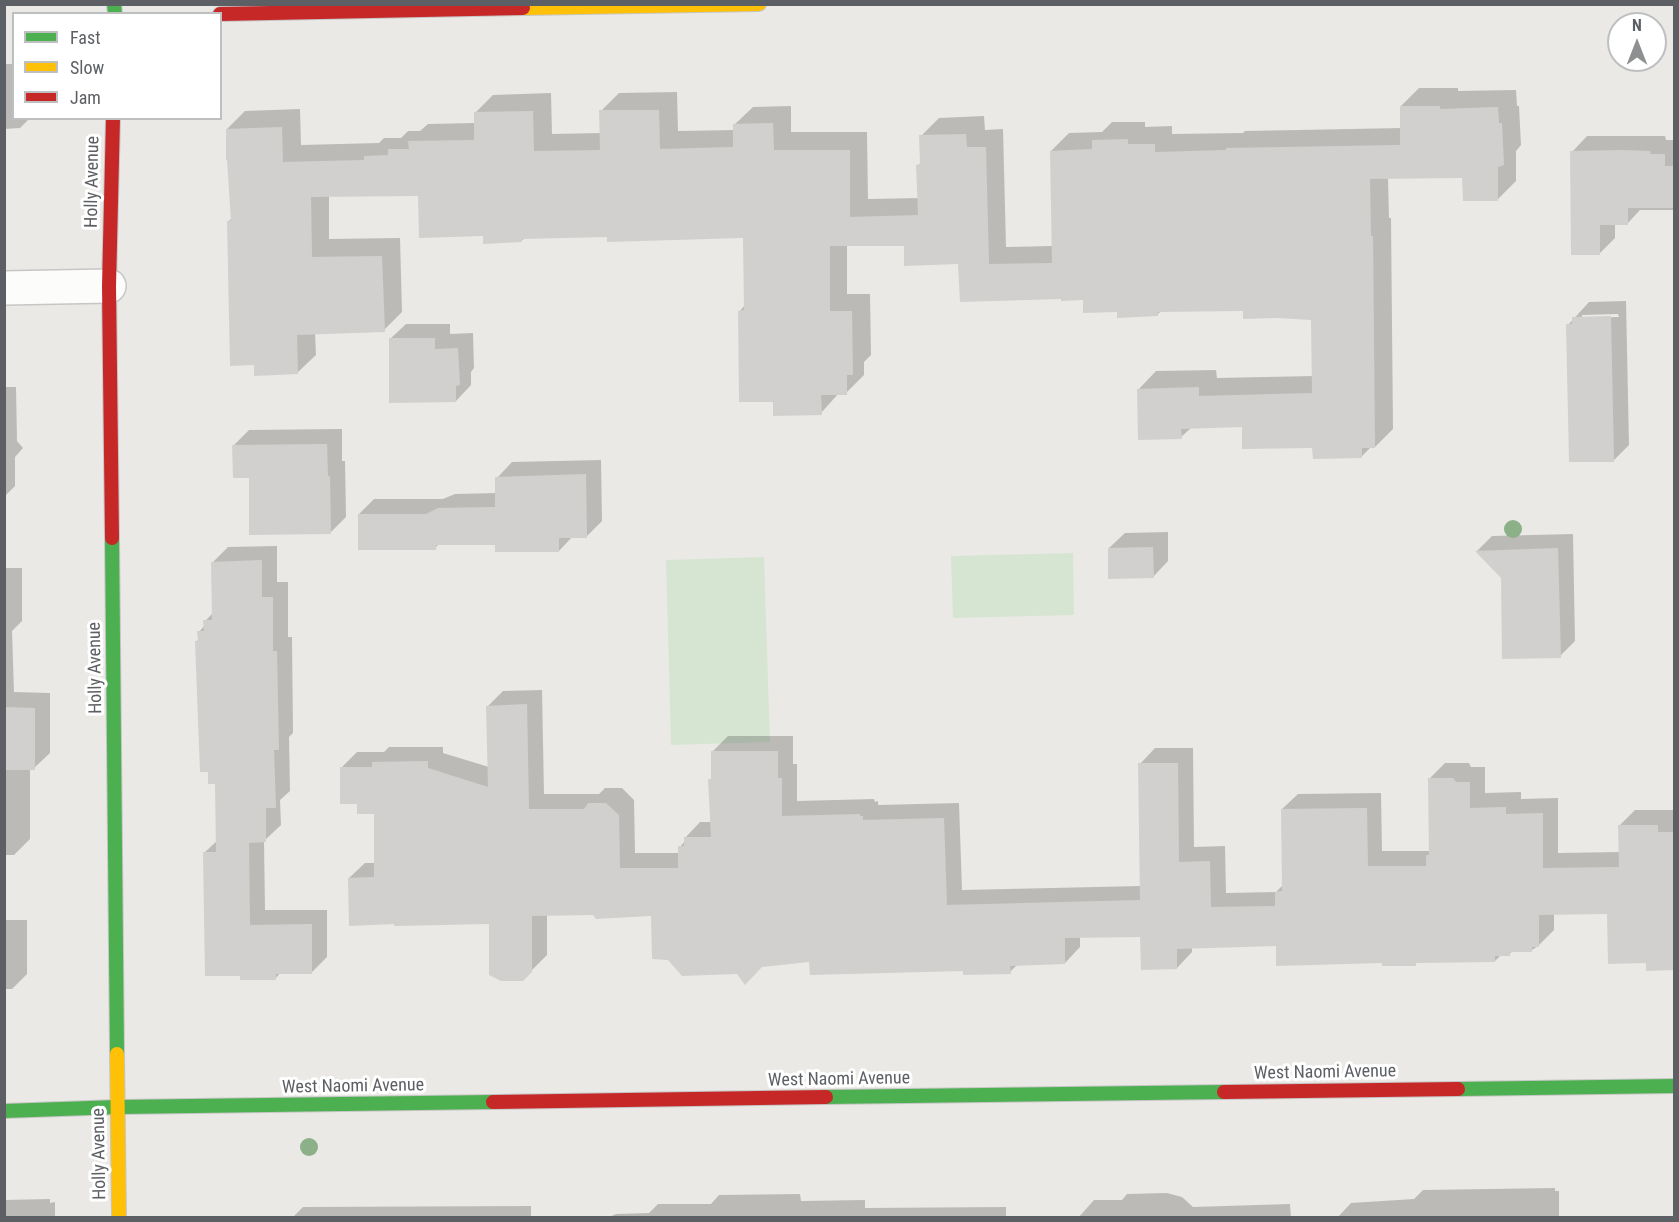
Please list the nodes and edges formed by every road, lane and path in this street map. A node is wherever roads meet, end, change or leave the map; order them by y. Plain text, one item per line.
1 (759, 4) edge
2 (222, 14) edge
3 (113, 120) edge
4 (109, 286) junction
5 (4, 288) edge
6 (1674, 1086) edge
7 (118, 1107) junction
8 (4, 1111) edge
9 (119, 1218) edge

1 - 2 street
3 - 4 street, Holly Avenue
4 - 5 street
4 - 7 street, Holly Avenue
6 - 7 street, West Naomi Avenue
7 - 8 street, West Naomi Avenue
7 - 9 street, Holly Avenue

